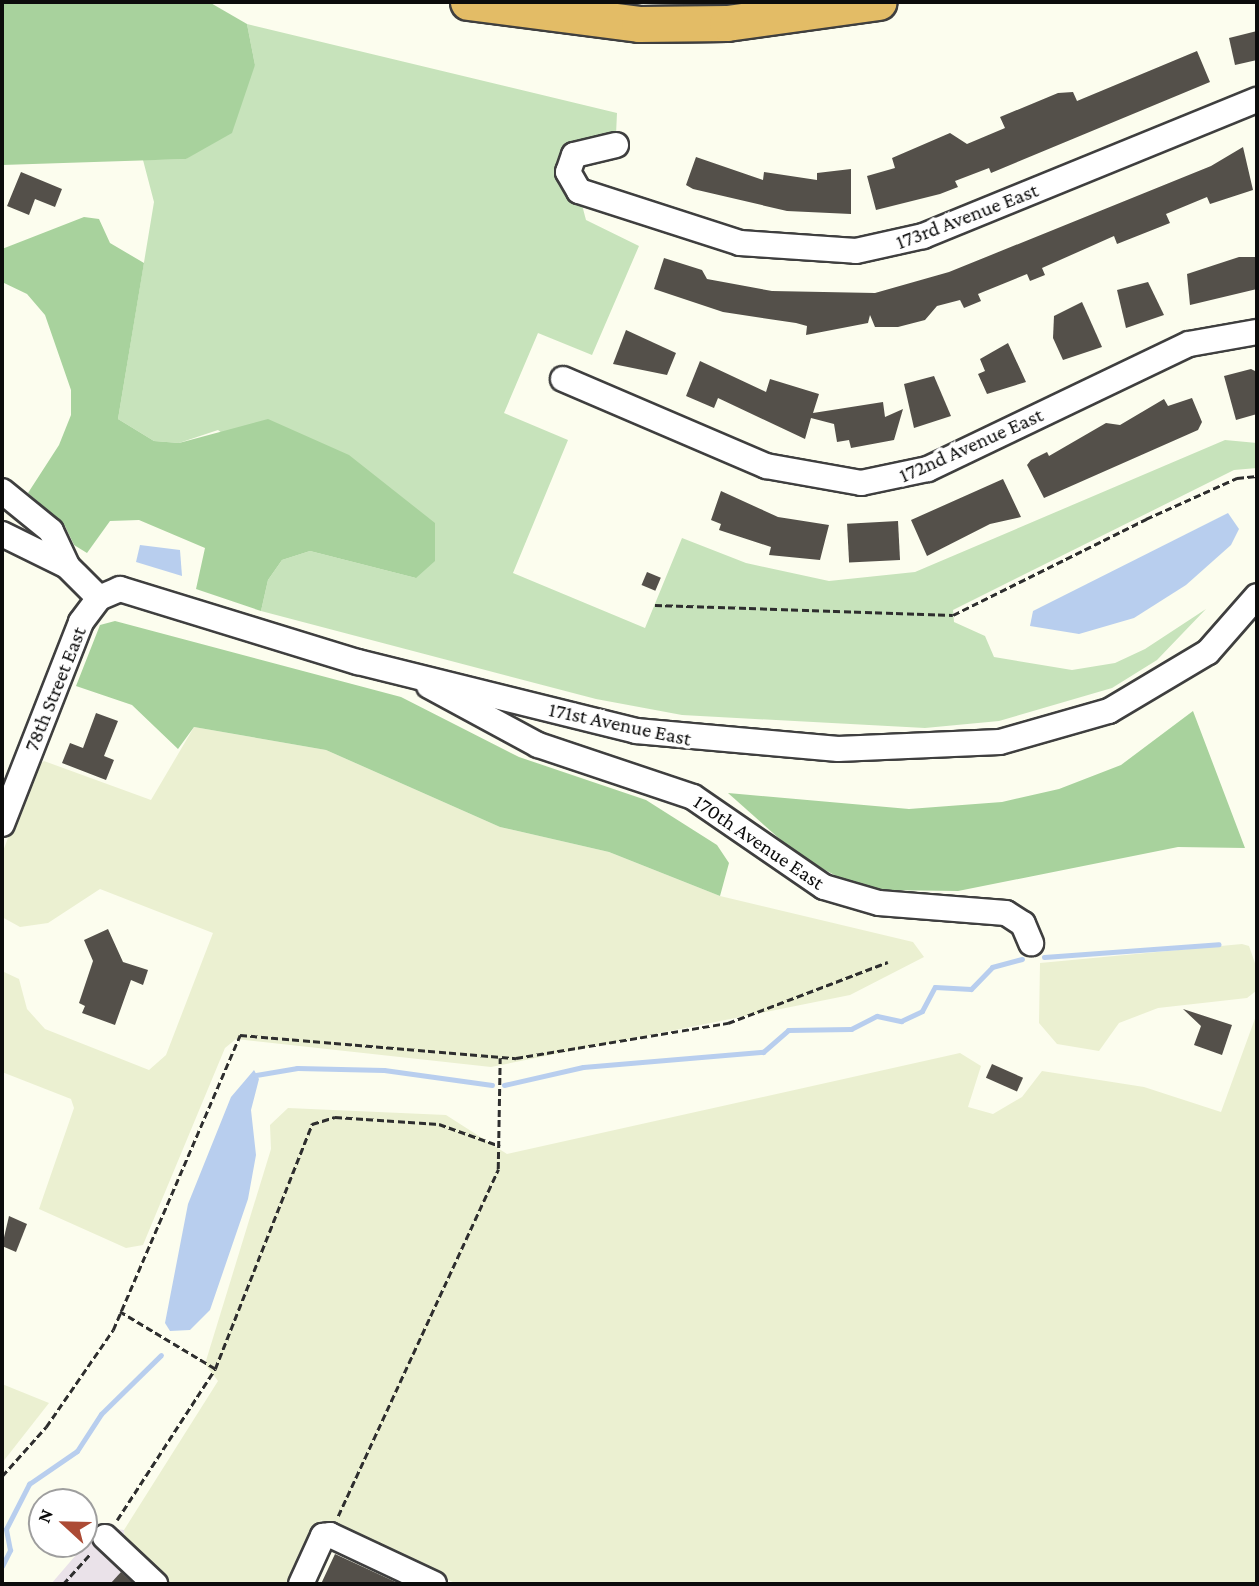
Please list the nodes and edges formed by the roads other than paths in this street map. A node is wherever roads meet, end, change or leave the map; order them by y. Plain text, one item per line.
1 (468, 2) edge
2 (879, 2) edge
3 (1257, 100) edge
4 (616, 145) dead end
5 (1257, 332) edge
6 (563, 379) dead end
7 (2, 491) edge
8 (2, 534) edge
9 (67, 566) junction
10 (1257, 596) edge
11 (99, 598) junction
12 (411, 675) junction
13 (2, 824) edge
14 (1031, 943) dead end
15 (105, 1537) road end
16 (155, 1584) edge
17 (301, 1584) edge
18 (434, 1584) edge

1 - 2 highway
3 - 4 street, 173rd Avenue East
5 - 6 street, 172nd Avenue East
7 - 9 street
8 - 9 street
9 - 11 street
10 - 12 street, 171st Avenue East
11 - 12 street, 171st Avenue East
11 - 13 street, 78th Street East
12 - 14 street, 170th Avenue East
15 - 16 street
17 - 18 street

